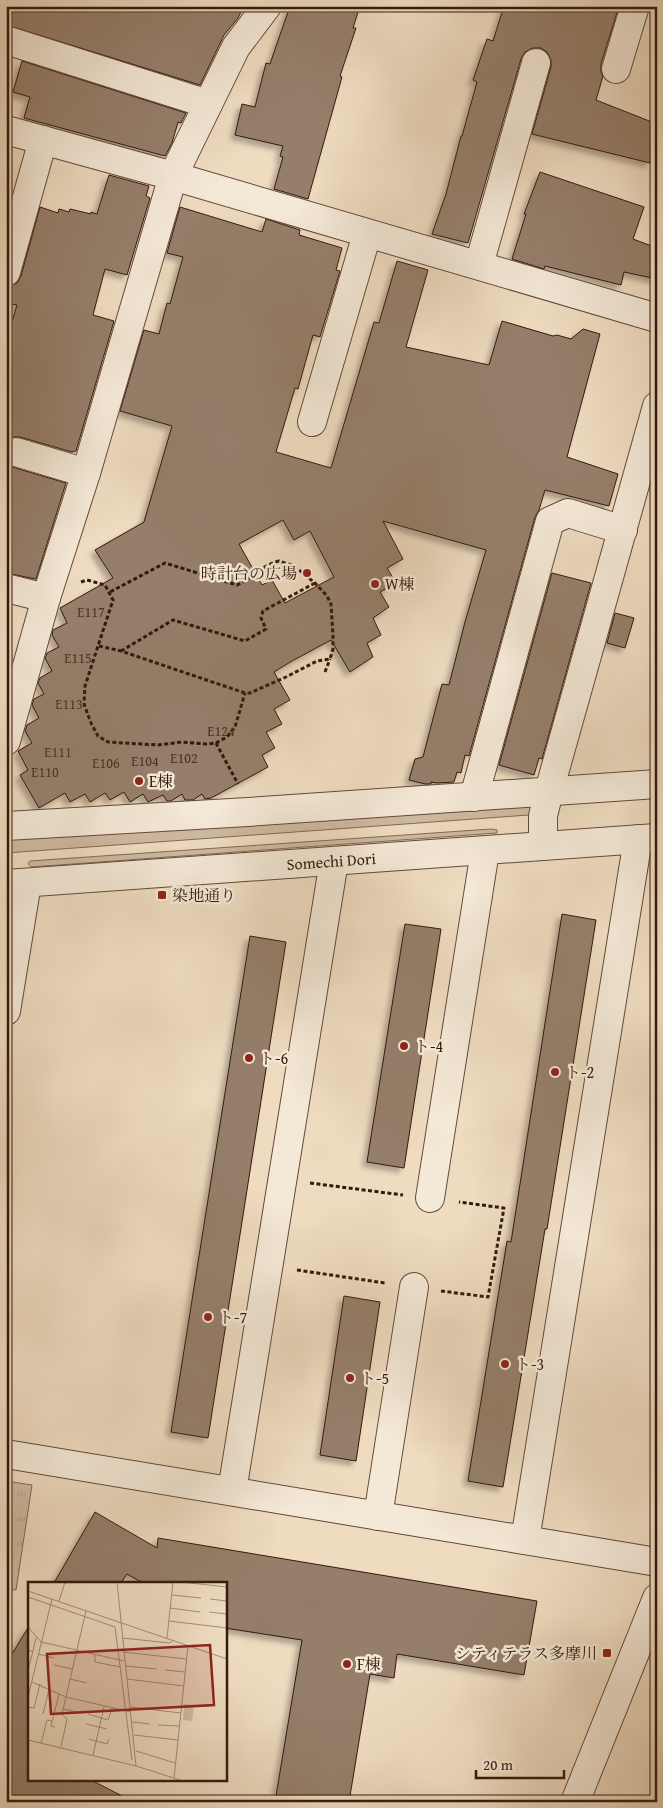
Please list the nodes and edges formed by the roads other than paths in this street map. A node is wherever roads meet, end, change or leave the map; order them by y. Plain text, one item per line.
1 (267, 6) edge
2 (636, 6) edge
3 (6, 40) edge
4 (536, 63) dead end
5 (616, 69) dead end
6 (208, 104) junction
7 (6, 130) edge
8 (42, 140) junction
9 (173, 176) junction
10 (367, 234) junction
11 (479, 265) junction
12 (6, 272) edge
13 (657, 318) edge
14 (657, 406) edge
15 (312, 422) dead end
16 (16, 452) dead end
17 (86, 474) junction
18 (622, 530) junction
19 (6, 588) edge
20 (46, 598) junction
21 (15, 676) edge
22 (6, 742) edge
23 (657, 784) edge
24 (549, 791) junction
25 (474, 796) junction
26 (6, 826) edge
27 (647, 838) edge
28 (543, 846) junction
29 (485, 851) junction
30 (334, 862) junction
31 (17, 883) edge
32 (6, 1011) edge
33 (430, 1198) road end
34 (414, 1288) road end
35 (6, 1454) edge
36 (232, 1491) junction
37 (378, 1516) junction
38 (524, 1540) junction
39 (657, 1562) edge
40 (657, 1598) edge
41 (575, 1802) edge

1 - 6 street
2 - 5 street
3 - 6 street
4 - 11 street
6 - 9 street
7 - 8 street
8 - 9 street
8 - 12 street
9 - 10 street
9 - 17 street
10 - 11 street
10 - 15 street
11 - 13 street
14 - 18 street
16 - 17 street
17 - 20 street
18 - 24 street
18 - 25 street
19 - 20 street
20 - 21 street
21 - 22 street
23 - 24 street
24 - 25 street
24 - 28 street
25 - 26 street
27 - 28 street, Somechi Dori
27 - 38 street
28 - 29 street, Somechi Dori
29 - 30 street, Somechi Dori
29 - 33 street
30 - 31 street, Somechi Dori
30 - 36 street
31 - 32 street
34 - 37 street
35 - 36 street
36 - 37 street
37 - 38 street
38 - 39 street
40 - 41 street

